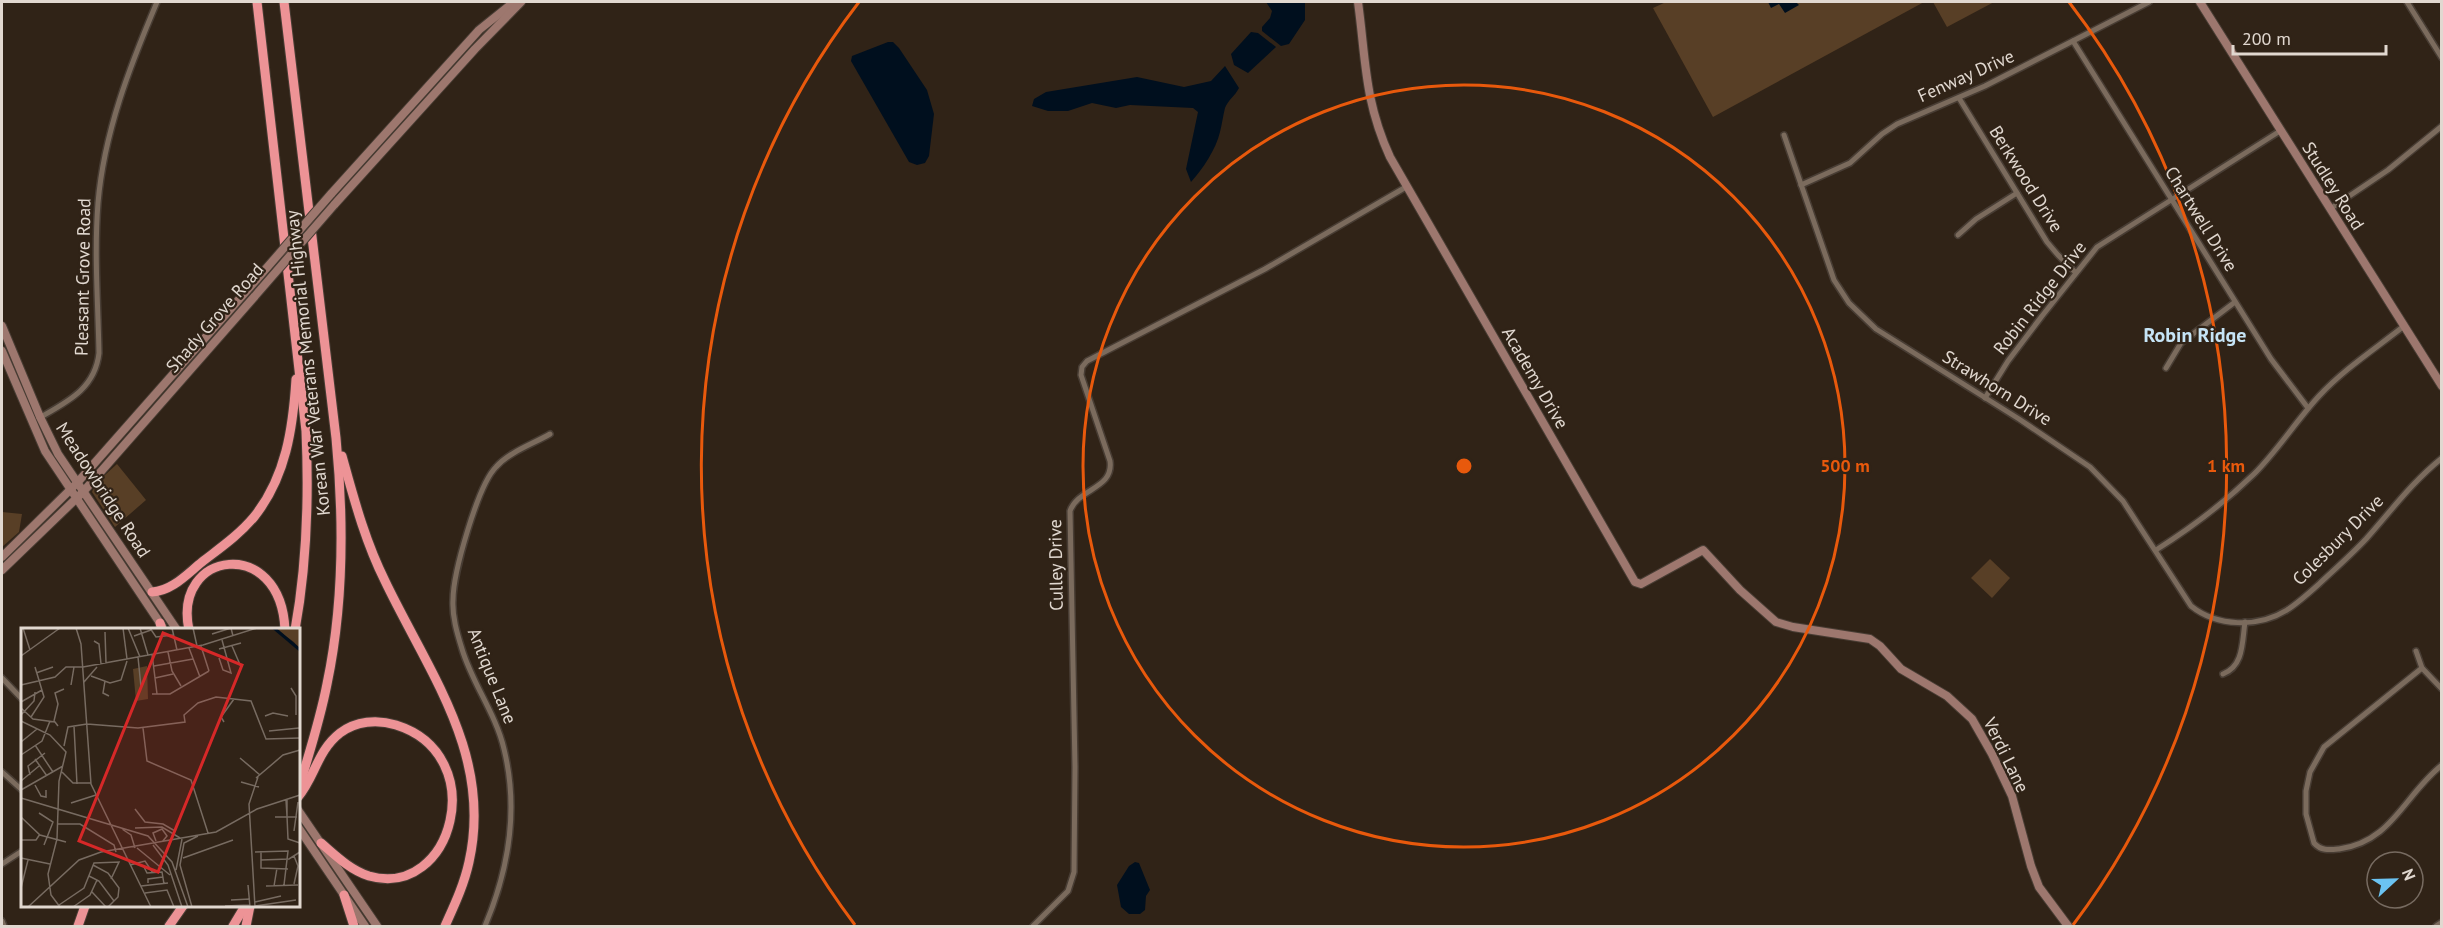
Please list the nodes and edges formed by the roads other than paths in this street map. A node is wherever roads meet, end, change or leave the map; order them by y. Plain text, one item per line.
1 (157, 2) edge
2 (257, 2) edge
3 (284, 2) edge
4 (514, 2) edge
5 (520, 2) edge
6 (1358, 2) edge
7 (2149, 2) edge
8 (2200, 2) edge
9 (2407, 2) edge
10 (2073, 41) junction
11 (2442, 58) edge
12 (1959, 98) junction
13 (394, 124) junction
14 (2442, 126) edge
15 (2280, 130) junction
16 (401, 131) junction
17 (1784, 135) dead end
18 (1801, 185) junction
19 (1406, 187) junction
20 (2017, 194) junction
21 (2172, 200) junction
22 (2330, 209) junction
23 (1958, 236) dead end
24 (2075, 272) junction
25 (2235, 302) junction
26 (2, 326) edge
27 (2404, 326) junction
28 (2, 351) edge
29 (298, 356) junction
30 (2166, 368) dead end
31 (2442, 386) edge
32 (1985, 398) junction
33 (2308, 408) junction
34 (40, 417) junction
35 (31, 422) junction
36 (335, 431) junction
37 (550, 434) dead end
38 (2442, 458) edge
39 (77, 483) junction
40 (70, 490) junction
41 (82, 492) junction
42 (76, 499) junction
43 (2156, 550) junction
44 (2, 557) edge
45 (2, 570) edge
46 (152, 592) junction
47 (2245, 622) junction
48 (162, 627) edge
49 (1793, 627) joint
50 (176, 628) edge
51 (189, 628) edge
52 (285, 628) edge
53 (295, 628) edge
54 (2416, 651) dead end
55 (2422, 668) junction
56 (2223, 674) dead end
57 (2, 680) edge
58 (2442, 689) edge
59 (21, 698) edge
60 (2442, 765) edge
61 (2, 772) edge
62 (300, 783) edge
63 (21, 789) edge
64 (300, 795) edge
65 (300, 813) edge
66 (300, 830) edge
67 (321, 843) junction
68 (21, 852) edge
69 (2, 864) edge
70 (344, 895) junction
71 (85, 907) edge
72 (182, 907) edge
73 (244, 907) edge
74 (250, 907) edge
75 (2, 921) edge
76 (2442, 922) edge
77 (4, 927) edge
78 (78, 927) edge
79 (169, 927) edge
80 (233, 927) edge
81 (246, 927) edge
82 (354, 927) edge
83 (365, 927) edge
84 (377, 927) edge
85 (445, 927) edge
86 (485, 927) edge
87 (1033, 927) edge
88 (2068, 927) edge
89 (2436, 927) edge

1 - 34 street, Pleasant Grove Road
2 - 29 highway, Korean War Veterans Memorial Highway
3 - 36 highway, Korean War Veterans Memorial Highway
4 - 13 main road, Shady Grove Road
5 - 16 main road, Shady Grove Road
6 - 19 main road, Academy Drive
7 - 10 street, Fenway Drive
8 - 15 main road, Studley Road
9 - 11 street
10 - 12 street, Fenway Drive
10 - 21 street, Chartwell Drive
12 - 18 street, Fenway Drive
12 - 20 street, Berkwood Drive
13 - 16 main road
13 - 39 main road, Shady Grove Road, bridge
14 - 22 street
15 - 21 street, Robin Ridge Drive
15 - 22 main road, Studley Road
16 - 41 main road, Shady Grove Road, bridge
17 - 18 street, Strawhorn Drive
18 - 32 street, Strawhorn Drive
19 - 49 main road, Academy Drive
19 - 87 street, Culley Drive
20 - 23 street
20 - 24 street, Berkwood Drive
21 - 24 street, Robin Ridge Drive
21 - 25 street, Chartwell Drive
22 - 27 main road, Studley Road
24 - 32 street, Robin Ridge Drive
25 - 30 street
25 - 33 street, Chartwell Drive
26 - 34 main road, Meadowbridge Road
27 - 31 main road, Studley Road
27 - 33 street
28 - 35 main road, Meadowbridge Road
29 - 46 highway
29 - 53 highway, Korean War Veterans Memorial Highway
32 - 43 street, Strawhorn Drive
33 - 43 street
34 - 35 street, Pleasant Grove Road
34 - 39 main road, Meadowbridge Road
35 - 40 main road, Meadowbridge Road
36 - 62 highway, Korean War Veterans Memorial Highway
36 - 85 highway
37 - 86 street, Antique Lane
38 - 47 street, Colesbury Drive
39 - 40 main road, Shady Grove Road
39 - 41 main road, Meadowbridge Road
40 - 42 main road, Meadowbridge Road
40 - 44 main road, Shady Grove Road
41 - 42 main road, Shady Grove Road
41 - 46 main road, Meadowbridge Road
42 - 45 main road, Shady Grove Road
42 - 48 main road, Meadowbridge Road
43 - 47 street, Strawhorn Drive
46 - 50 main road, Meadowbridge Road
47 - 56 street
49 - 88 main road, Verdi Lane
51 - 52 highway
54 - 55 street
55 - 58 street
55 - 60 street
57 - 59 street
61 - 63 street
64 - 67 highway
65 - 67 main road
66 - 70 main road
67 - 84 main road
68 - 69 street
70 - 82 highway
70 - 83 main road
71 - 78 highway
72 - 79 highway
73 - 80 highway
74 - 81 highway
75 - 77 street
76 - 89 street

